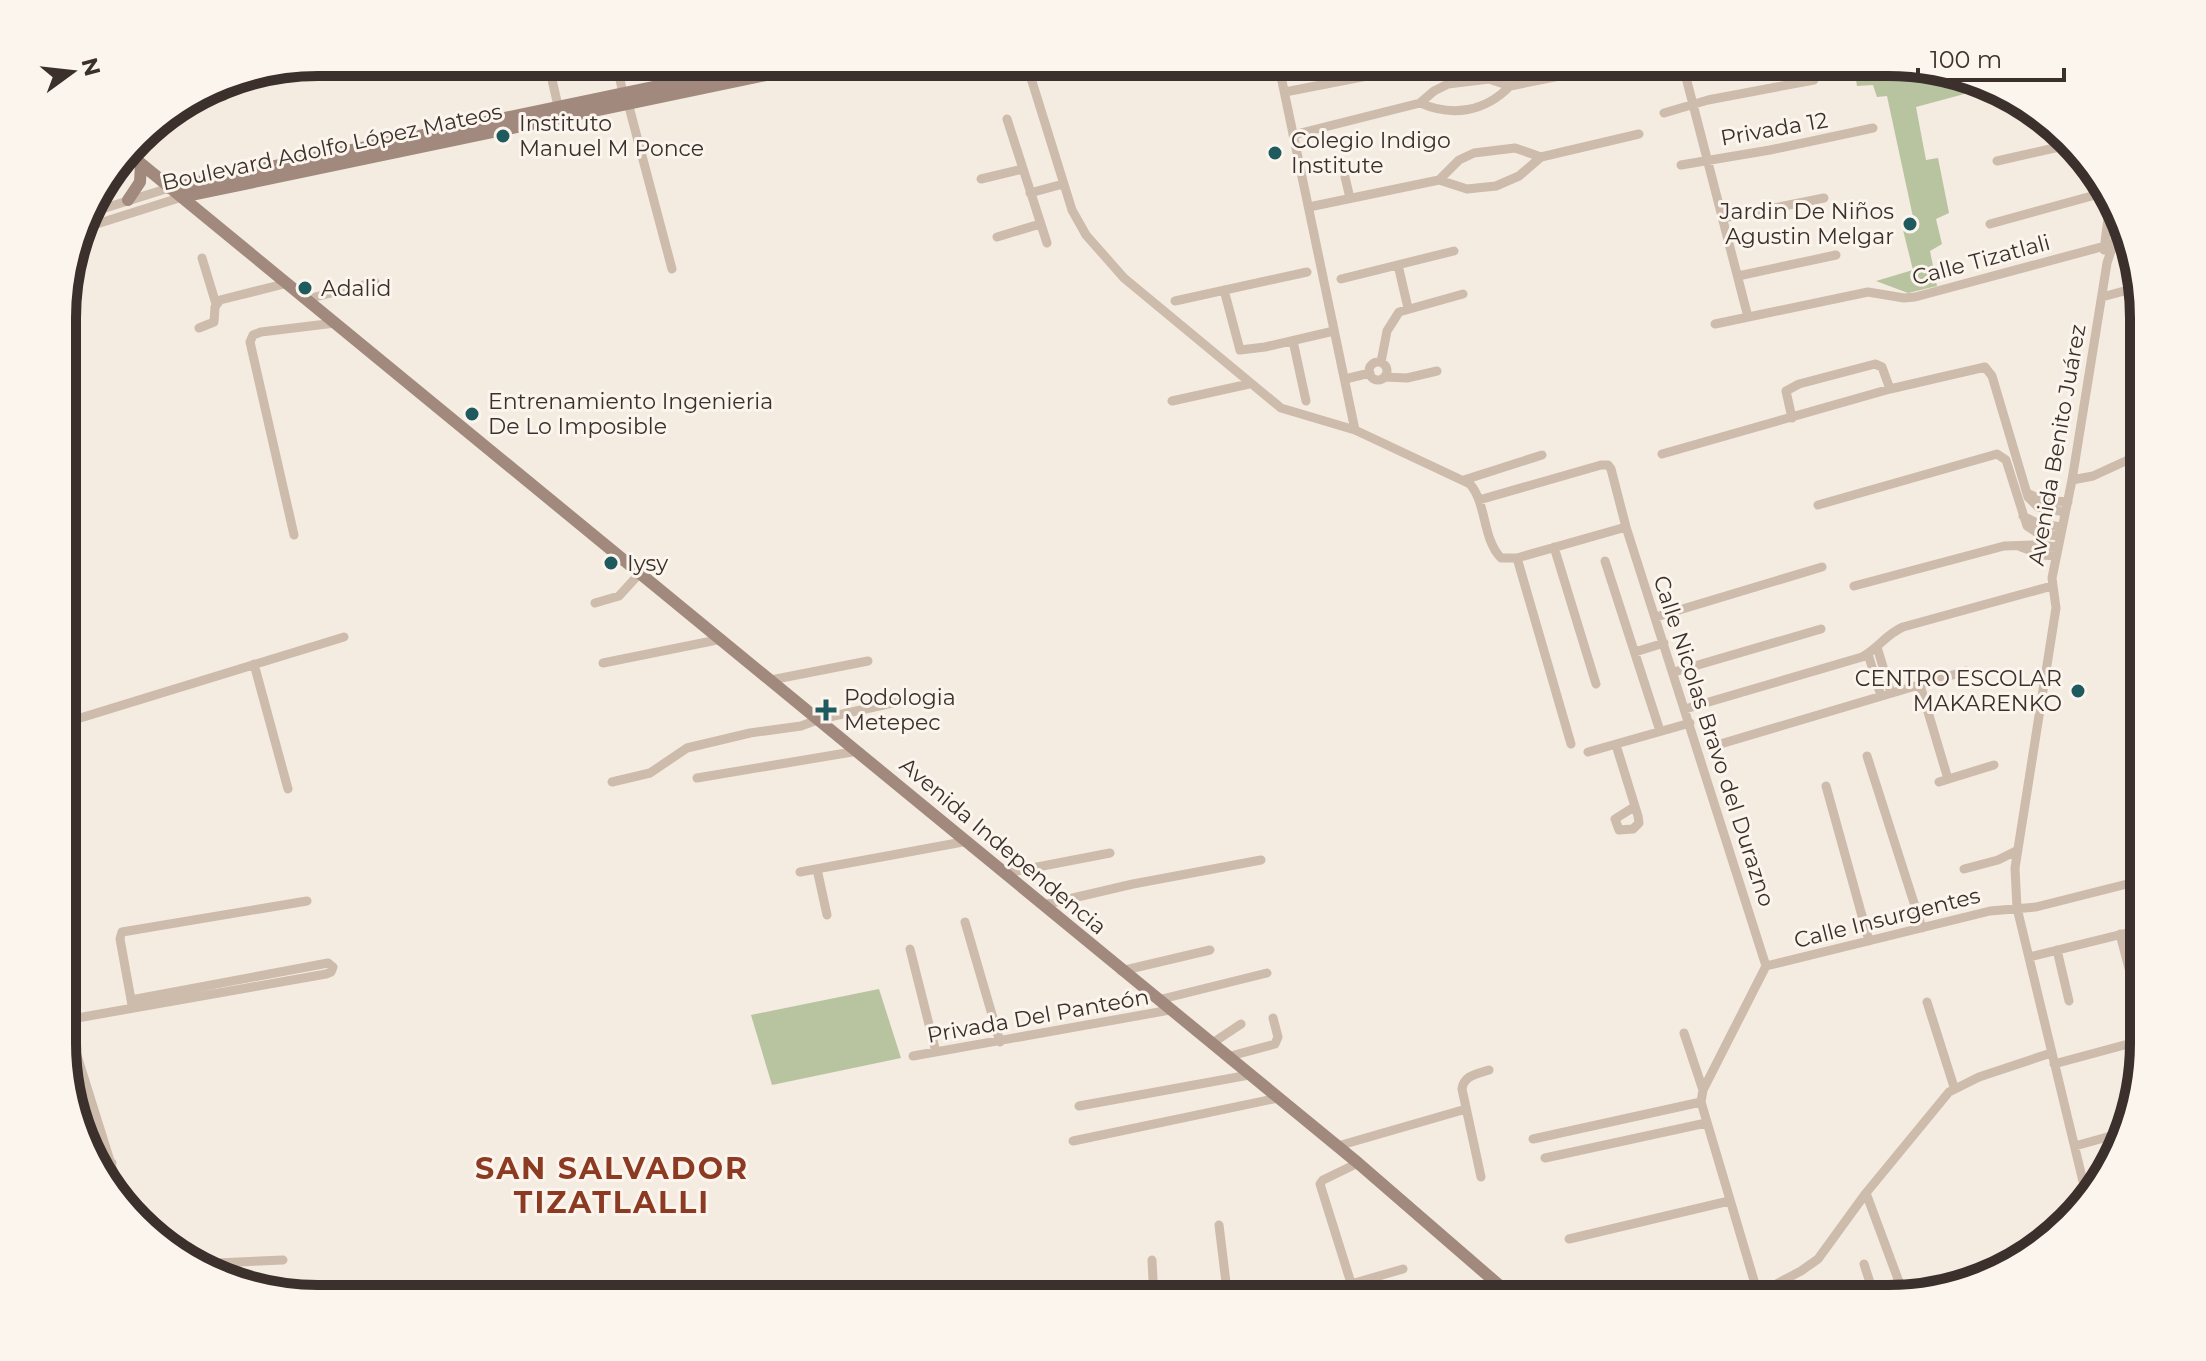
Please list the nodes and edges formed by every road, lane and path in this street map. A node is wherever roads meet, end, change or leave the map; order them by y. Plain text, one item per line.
1 (551, 76) edge
2 (620, 76) edge
3 (717, 76) edge
4 (1030, 76) edge
5 (1281, 76) edge
6 (1367, 76) edge
7 (1560, 76) edge
8 (1686, 76) edge
9 (1814, 80) dead end
10 (1510, 86) junction
11 (1285, 92) junction
12 (626, 98) junction
13 (1420, 103) junction
14 (1693, 104) junction
15 (558, 106) junction
16 (1664, 113) dead end
17 (1007, 119) dead end
18 (1873, 128) dead end
19 (1639, 134) dead end
20 (1293, 135) junction
21 (2059, 147) edge
22 (1541, 157) junction
23 (135, 159) edge
24 (1708, 160) junction
25 (1997, 161) dead end
26 (141, 164) junction
27 (1681, 165) dead end
28 (1023, 169) junction
29 (1345, 177) dead end
30 (981, 179) dead end
31 (1439, 180) junction
32 (1063, 184) junction
33 (169, 188) junction
34 (1030, 193) junction
35 (2096, 196) edge
36 (182, 197) junction
37 (1350, 198) junction
38 (1824, 198) dead end
39 (128, 200) junction
40 (1309, 207) junction
41 (102, 209) edge
42 (2107, 217) edge
43 (1723, 218) junction
44 (1040, 224) junction
45 (1990, 224) dead end
46 (94, 225) edge
47 (997, 237) dead end
48 (2117, 239) edge
49 (1047, 243) dead end
50 (2116, 243) junction
51 (2104, 247) junction
52 (1454, 251) dead end
53 (1836, 255) dead end
54 (202, 258) dead end
55 (2107, 263) junction
56 (1398, 265) junction
57 (672, 269) dead end
58 (1307, 272) dead end
59 (1738, 276) junction
60 (1341, 279) dead end
61 (375, 282) dead end
62 (288, 283) junction
63 (1224, 290) junction
64 (2127, 290) edge
65 (1463, 294) dead end
66 (2102, 297) junction
67 (307, 299) junction
68 (1175, 301) dead end
69 (216, 304) junction
70 (1408, 308) junction
71 (1748, 317) junction
72 (335, 323) junction
73 (1715, 324) dead end
74 (199, 328) dead end
75 (1334, 331) junction
76 (1293, 341) junction
77 (1381, 362) junction
78 (1437, 371) dead end
79 (1370, 373) junction
80 (1384, 377) junction
81 (1345, 379) junction
82 (1249, 384) junction
83 (1890, 389) junction
84 (1172, 401) dead end
85 (1306, 401) dead end
86 (1792, 418) junction
87 (1355, 430) junction
88 (1662, 454) dead end
89 (1542, 455) dead end
90 (2129, 459) edge
91 (1464, 480) junction
92 (2072, 480) junction
93 (1479, 500) junction
94 (1818, 505) dead end
95 (2066, 507) junction
96 (1626, 527) junction
97 (294, 535) dead end
98 (2059, 542) junction
99 (1554, 547) junction
100 (1517, 558) junction
101 (1605, 561) dead end
102 (1822, 567) dead end
103 (640, 573) junction
104 (1854, 586) dead end
105 (2052, 586) junction
106 (595, 603) dead end
107 (1656, 617) junction
108 (1821, 629) dead end
109 (344, 637) dead end
110 (722, 639) junction
111 (1664, 643) junction
112 (1877, 647) junction
113 (1635, 652) junction
114 (1868, 654) junction
115 (868, 661) dead end
116 (603, 663) dead end
117 (254, 664) junction
118 (1966, 671) dead end
119 (1674, 672) junction
120 (771, 680) junction
121 (1596, 684) dead end
122 (1920, 685) junction
123 (1886, 695) junction
124 (897, 702) dead end
125 (1685, 709) junction
126 (76, 719) edge
127 (820, 719) junction
128 (1690, 723) junction
129 (1660, 731) junction
130 (1571, 744) dead end
131 (1616, 745) junction
132 (1717, 745) dead end
133 (858, 751) junction
134 (1588, 752) dead end
135 (1867, 756) dead end
136 (1994, 765) dead end
137 (697, 778) dead end
138 (612, 782) dead end
139 (1826, 786) dead end
140 (288, 789) dead end
141 (1634, 807) dead end
142 (968, 841) junction
143 (2016, 851) junction
144 (1110, 853) dead end
145 (1261, 860) dead end
146 (817, 869) junction
147 (1964, 869) dead end
148 (800, 872) dead end
149 (1006, 873) junction
150 (2129, 884) edge
151 (307, 901) dead end
152 (1043, 905) junction
153 (2017, 908) junction
154 (827, 915) dead end
155 (965, 922) dead end
156 (1922, 928) junction
157 (2129, 932) edge
158 (2120, 934) junction
159 (1869, 941) junction
160 (910, 949) dead end
161 (1210, 950) dead end
162 (2057, 950) junction
163 (2029, 957) junction
164 (1766, 966) junction
165 (2129, 968) edge
166 (1121, 971) junction
167 (1267, 973) dead end
168 (240, 985) junction
169 (1158, 1000) junction
170 (2069, 1001) dead end
171 (1927, 1002) dead end
172 (132, 1004) junction
173 (1170, 1010) junction
174 (76, 1015) edge
175 (1273, 1018) dead end
176 (1241, 1024) dead end
177 (1684, 1033) dead end
178 (1000, 1042) junction
179 (1211, 1044) junction
180 (2129, 1044) edge
181 (936, 1052) junction
182 (77, 1053) edge
183 (2051, 1053) junction
184 (913, 1056) dead end
185 (1227, 1057) junction
186 (2054, 1064) junction
187 (1489, 1070) dead end
188 (1249, 1075) junction
189 (1954, 1087) junction
190 (1703, 1090) junction
191 (1278, 1098) junction
192 (1701, 1102) junction
193 (1079, 1106) dead end
194 (1466, 1109) junction
195 (1706, 1123) junction
196 (2112, 1136) edge
197 (1533, 1139) dead end
198 (1073, 1141) dead end
199 (1338, 1146) junction
200 (2075, 1146) junction
201 (1545, 1158) dead end
202 (112, 1163) junction
203 (1358, 1163) junction
204 (108, 1164) edge
205 (116, 1176) edge
206 (1481, 1177) dead end
207 (2084, 1185) edge
208 (1866, 1193) junction
209 (1729, 1201) junction
210 (1219, 1225) dead end
211 (1569, 1239) dead end
212 (283, 1260) dead end
213 (1152, 1260) dead end
214 (217, 1263) edge
215 (1864, 1264) dead end
216 (1403, 1269) dead end
217 (1153, 1284) edge
218 (1226, 1284) edge
219 (1351, 1284) joint
220 (1498, 1284) edge
221 (1750, 1284) edge
222 (1775, 1284) edge
223 (1870, 1284) edge
224 (1900, 1284) edge

1 - 15 street
2 - 12 street
3 - 12 street, Boulevard Adolfo López Mateos
4 - 32 street
5 - 11 street
6 - 11 street
7 - 10 street
8 - 14 street
9 - 14 street
10 - 13 street
10 - 13 street
11 - 20 street
12 - 15 street, Boulevard Adolfo López Mateos
12 - 36 street, Boulevard Adolfo López Mateos
12 - 57 street
13 - 20 street
14 - 16 street
14 - 24 street
15 - 33 street, Boulevard Adolfo López Mateos
17 - 28 street
18 - 24 street, Privada 12
19 - 22 street
20 - 40 street
21 - 25 street
22 - 31 street
22 - 31 street
23 - 26 street, Avenida Independencia
24 - 27 street, Privada 12
24 - 43 street
26 - 33 street, Avenida Independencia
26 - 39 street
28 - 30 street
28 - 34 street
29 - 37 street
31 - 37 street
32 - 34 street
32 - 82 street
33 - 36 street, Avenida Independencia
33 - 39 street, Boulevard Adolfo López Mateos
34 - 44 street
35 - 45 street
36 - 46 street, Boulevard Adolfo López Mateos
36 - 62 street, Avenida Independencia
37 - 40 street
38 - 43 street
39 - 41 street, Boulevard Adolfo López Mateos
40 - 75 street
42 - 51 street, Avenida Benito Juárez
43 - 59 street
44 - 47 street
44 - 49 street
48 - 50 street, Avenida Benito Juárez
50 - 51 street, Calle Tizatlali
50 - 55 street, Avenida Benito Juárez
51 - 55 street, Avenida Benito Juárez
51 - 71 street, Calle Tizatlali
52 - 56 street
53 - 59 street
54 - 69 street
55 - 66 street, Avenida Benito Juárez
56 - 60 street
56 - 70 street
58 - 63 street
59 - 71 street
61 - 67 street
62 - 67 street, Avenida Independencia
62 - 69 street
63 - 68 street
63 - 76 street
64 - 66 street
65 - 70 street
66 - 92 street, Avenida Benito Juárez
67 - 72 street, Avenida Independencia
69 - 74 street
70 - 77 street
71 - 73 street, Calle Tizatlali
72 - 97 street
72 - 103 street, Avenida Independencia
75 - 76 street
75 - 81 street
76 - 85 street
77 - 79 street
77 - 80 street
78 - 80 street
79 - 80 street
79 - 81 street
81 - 87 street
82 - 84 street
82 - 87 street
83 - 86 street
83 - 86 street
83 - 95 street
86 - 88 street
87 - 91 street
89 - 91 street
90 - 92 street
91 - 93 street
92 - 95 street, Avenida Benito Juárez
93 - 96 street, Calle Nicolas Bravo del Durazno
93 - 100 street
94 - 98 street
95 - 98 street, Avenida Benito Juárez
96 - 99 street
96 - 107 street, Calle Nicolas Bravo del Durazno
98 - 104 street
98 - 105 street, Avenida Benito Juárez
99 - 100 street
99 - 121 street
100 - 130 street
101 - 113 street
102 - 107 street
103 - 106 street
103 - 110 street, Avenida Independencia
105 - 112 street
105 - 143 street, Avenida Benito Juárez
107 - 111 street, Calle Nicolas Bravo del Durazno
108 - 119 street
109 - 117 street
110 - 116 street
110 - 120 street, Avenida Independencia
111 - 113 street
111 - 119 street, Calle Nicolas Bravo del Durazno
112 - 114 street
112 - 123 street
113 - 129 street
114 - 123 street
114 - 125 street
115 - 120 street
117 - 126 street
117 - 140 street
118 - 122 street
119 - 125 street, Calle Nicolas Bravo del Durazno
120 - 127 street, Avenida Independencia
122 - 123 street
122 - 136 street
123 - 132 street
124 - 127 street
125 - 128 street, Calle Nicolas Bravo del Durazno
127 - 133 street, Avenida Independencia
127 - 138 street
128 - 129 street
128 - 164 street, Calle Nicolas Bravo del Durazno
129 - 131 street
131 - 134 street
131 - 141 street
133 - 137 street
133 - 142 street, Avenida Independencia
135 - 156 street
139 - 159 street
142 - 146 street
142 - 149 street, Avenida Independencia
143 - 147 street
143 - 153 street, Avenida Benito Juárez
144 - 149 street
145 - 152 street
146 - 148 street
146 - 154 street
149 - 152 street, Avenida Independencia
150 - 153 street, Calle Insurgentes
151 - 172 street
152 - 166 street, Avenida Independencia
153 - 156 street, Calle Insurgentes
153 - 163 street, Avenida Benito Juárez
155 - 178 street
156 - 159 street, Calle Insurgentes
157 - 158 street
158 - 162 street
158 - 165 street
159 - 164 street, Calle Insurgentes
160 - 181 street
161 - 166 street
162 - 163 street
162 - 170 street
163 - 183 street, Avenida Benito Juárez
164 - 190 street
166 - 169 street, Avenida Independencia
167 - 169 street
168 - 168 street
168 - 172 street
169 - 173 street, Avenida Independencia
171 - 189 street
172 - 174 street
173 - 178 street, Privada Del Panteón
173 - 179 street, Avenida Independencia
175 - 185 street
176 - 179 street
177 - 190 street
178 - 181 street, Privada Del Panteón
179 - 185 street, Avenida Independencia
180 - 186 street
181 - 184 street, Privada Del Panteón
182 - 202 street
183 - 186 street, Avenida Benito Juárez
183 - 189 street
185 - 188 street, Avenida Independencia
186 - 200 street, Avenida Benito Juárez
187 - 194 street
188 - 191 street, Avenida Independencia
188 - 193 street
189 - 208 street
190 - 192 street
191 - 198 street
191 - 199 street, Avenida Independencia
192 - 195 street
192 - 197 street
194 - 199 street
194 - 206 street
195 - 201 street
195 - 209 street
196 - 200 street
199 - 203 street, Avenida Independencia
200 - 207 street, Avenida Benito Juárez
202 - 204 street
202 - 205 street
203 - 219 street
203 - 220 street, Avenida Independencia
208 - 222 street
208 - 224 street
209 - 211 street
209 - 221 street
210 - 218 street
212 - 214 street
213 - 217 street
215 - 223 street
216 - 219 street

